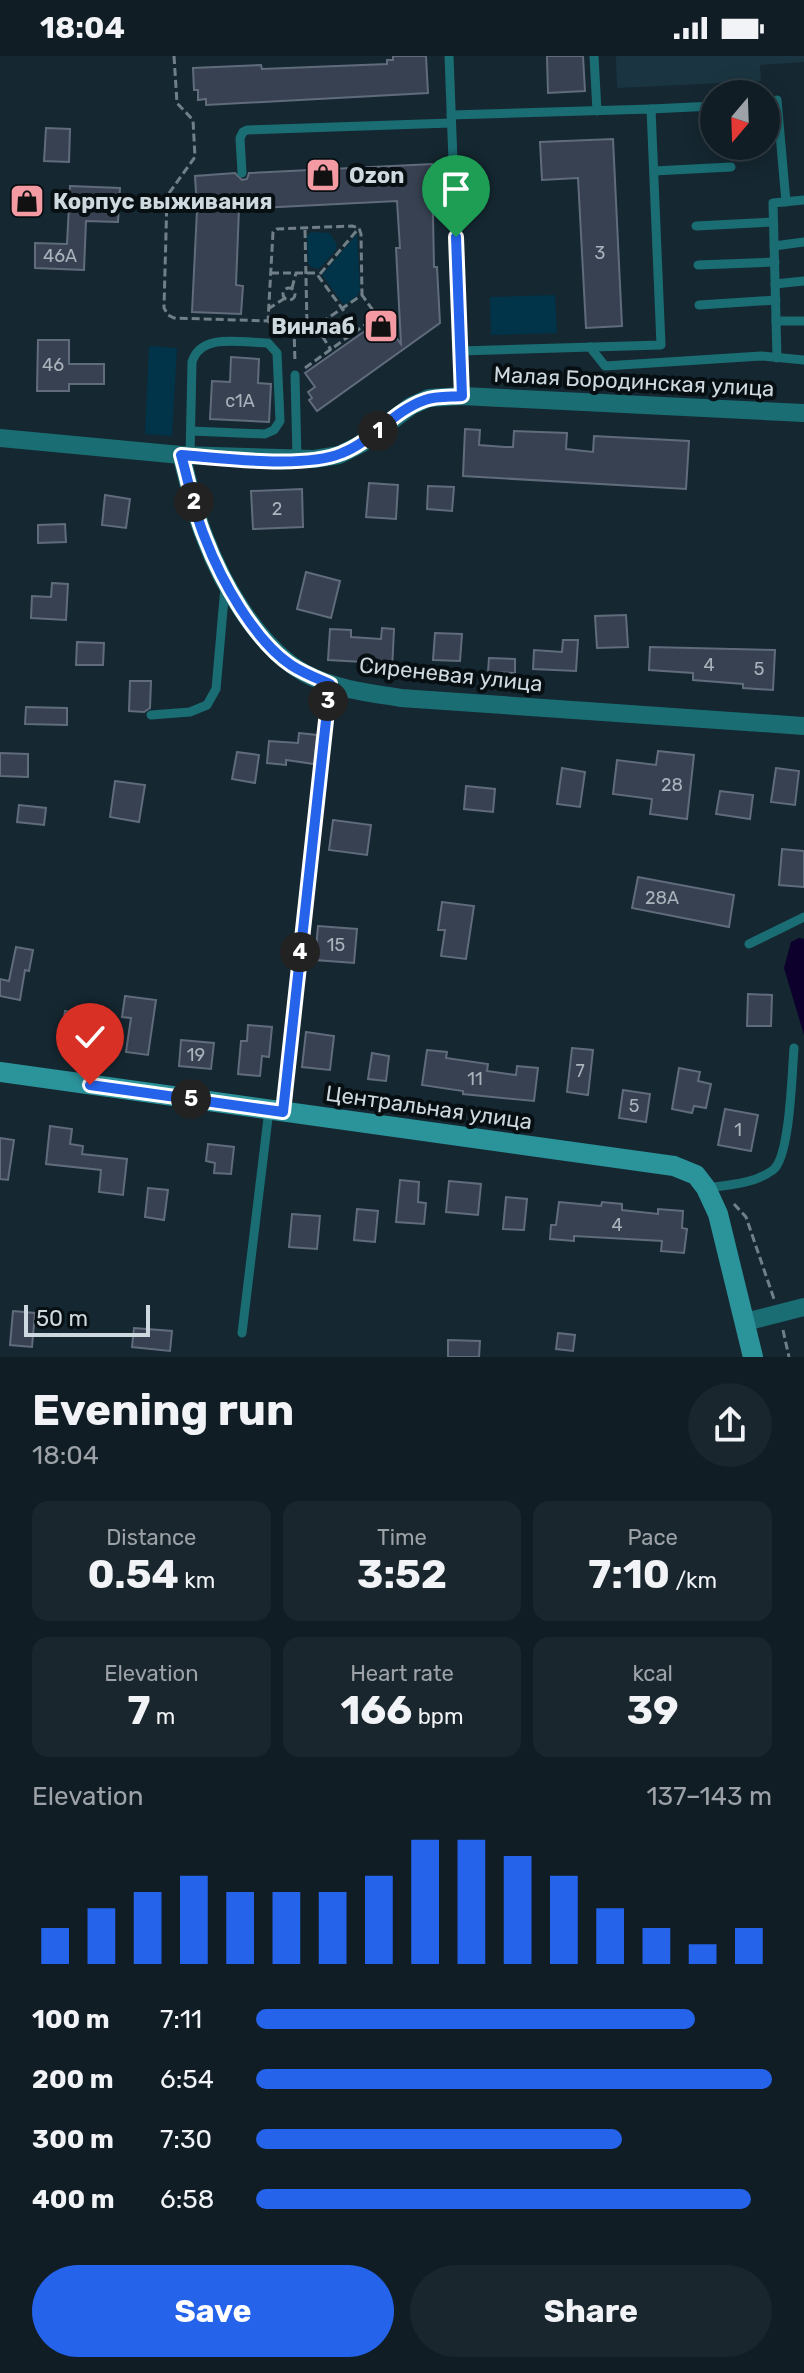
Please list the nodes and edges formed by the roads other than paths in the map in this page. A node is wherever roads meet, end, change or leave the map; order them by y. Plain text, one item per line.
1 (449, 56) edge
2 (594, 56) edge
3 (700, 107) edge
4 (651, 109) junction
5 (597, 111) junction
6 (451, 119) junction
7 (780, 134) edge
8 (731, 167) dead end
9 (654, 171) junction
10 (242, 173) dead end
11 (804, 200) edge
12 (786, 202) junction
13 (773, 222) junction
14 (696, 226) dead end
15 (804, 242) edge
16 (774, 246) junction
17 (775, 262) junction
18 (698, 265) dead end
19 (804, 281) edge
20 (775, 284) junction
21 (776, 300) junction
22 (699, 305) dead end
23 (776, 321) junction
24 (804, 321) edge
25 (590, 347) junction
26 (460, 351) junction
27 (777, 358) junction
28 (804, 360) edge
29 (295, 375) road end
30 (462, 396) junction
31 (804, 413) edge
32 (191, 431) junction
33 (0, 438) edge
34 (186, 456) junction
35 (297, 461) junction
36 (226, 580) junction
37 (151, 715) dead end
38 (804, 726) edge
39 (804, 917) edge
40 (749, 944) dead end
41 (794, 1048) dead end
42 (0, 1072) edge
43 (276, 1111) junction
44 (713, 1187) junction
45 (804, 1307) edge
46 (745, 1322) junction
47 (242, 1333) dead end
48 (753, 1357) edge

1 - 6 lane
2 - 5 lane
3 - 4 lane
4 - 5 lane
4 - 9 lane
5 - 6 lane
6 - 10 lane
6 - 26 lane
7 - 12 lane
8 - 9 lane
9 - 25 lane
11 - 12 lane
12 - 13 lane
13 - 14 lane
13 - 16 lane
15 - 16 lane
16 - 17 lane
17 - 18 lane
17 - 20 lane
19 - 20 lane
20 - 21 lane
21 - 22 lane
21 - 23 lane
23 - 24 lane
23 - 27 lane
25 - 26 lane
25 - 27 lane
26 - 30 lane
27 - 28 lane
29 - 35 lane
30 - 31 street, Малая Бородинская улица
30 - 35 street, Малая Бородинская улица
32 - 32 lane
32 - 34 lane
33 - 34 street, Малая Бородинская улица
34 - 35 street, Малая Бородинская улица
34 - 36 street, Сиреневая улица
36 - 37 lane
36 - 38 street, Сиреневая улица
39 - 40 lane
41 - 44 lane
42 - 43 street, Центральная улица
43 - 44 street, Центральная улица
43 - 47 lane
44 - 46 street
45 - 46 street
46 - 48 street

